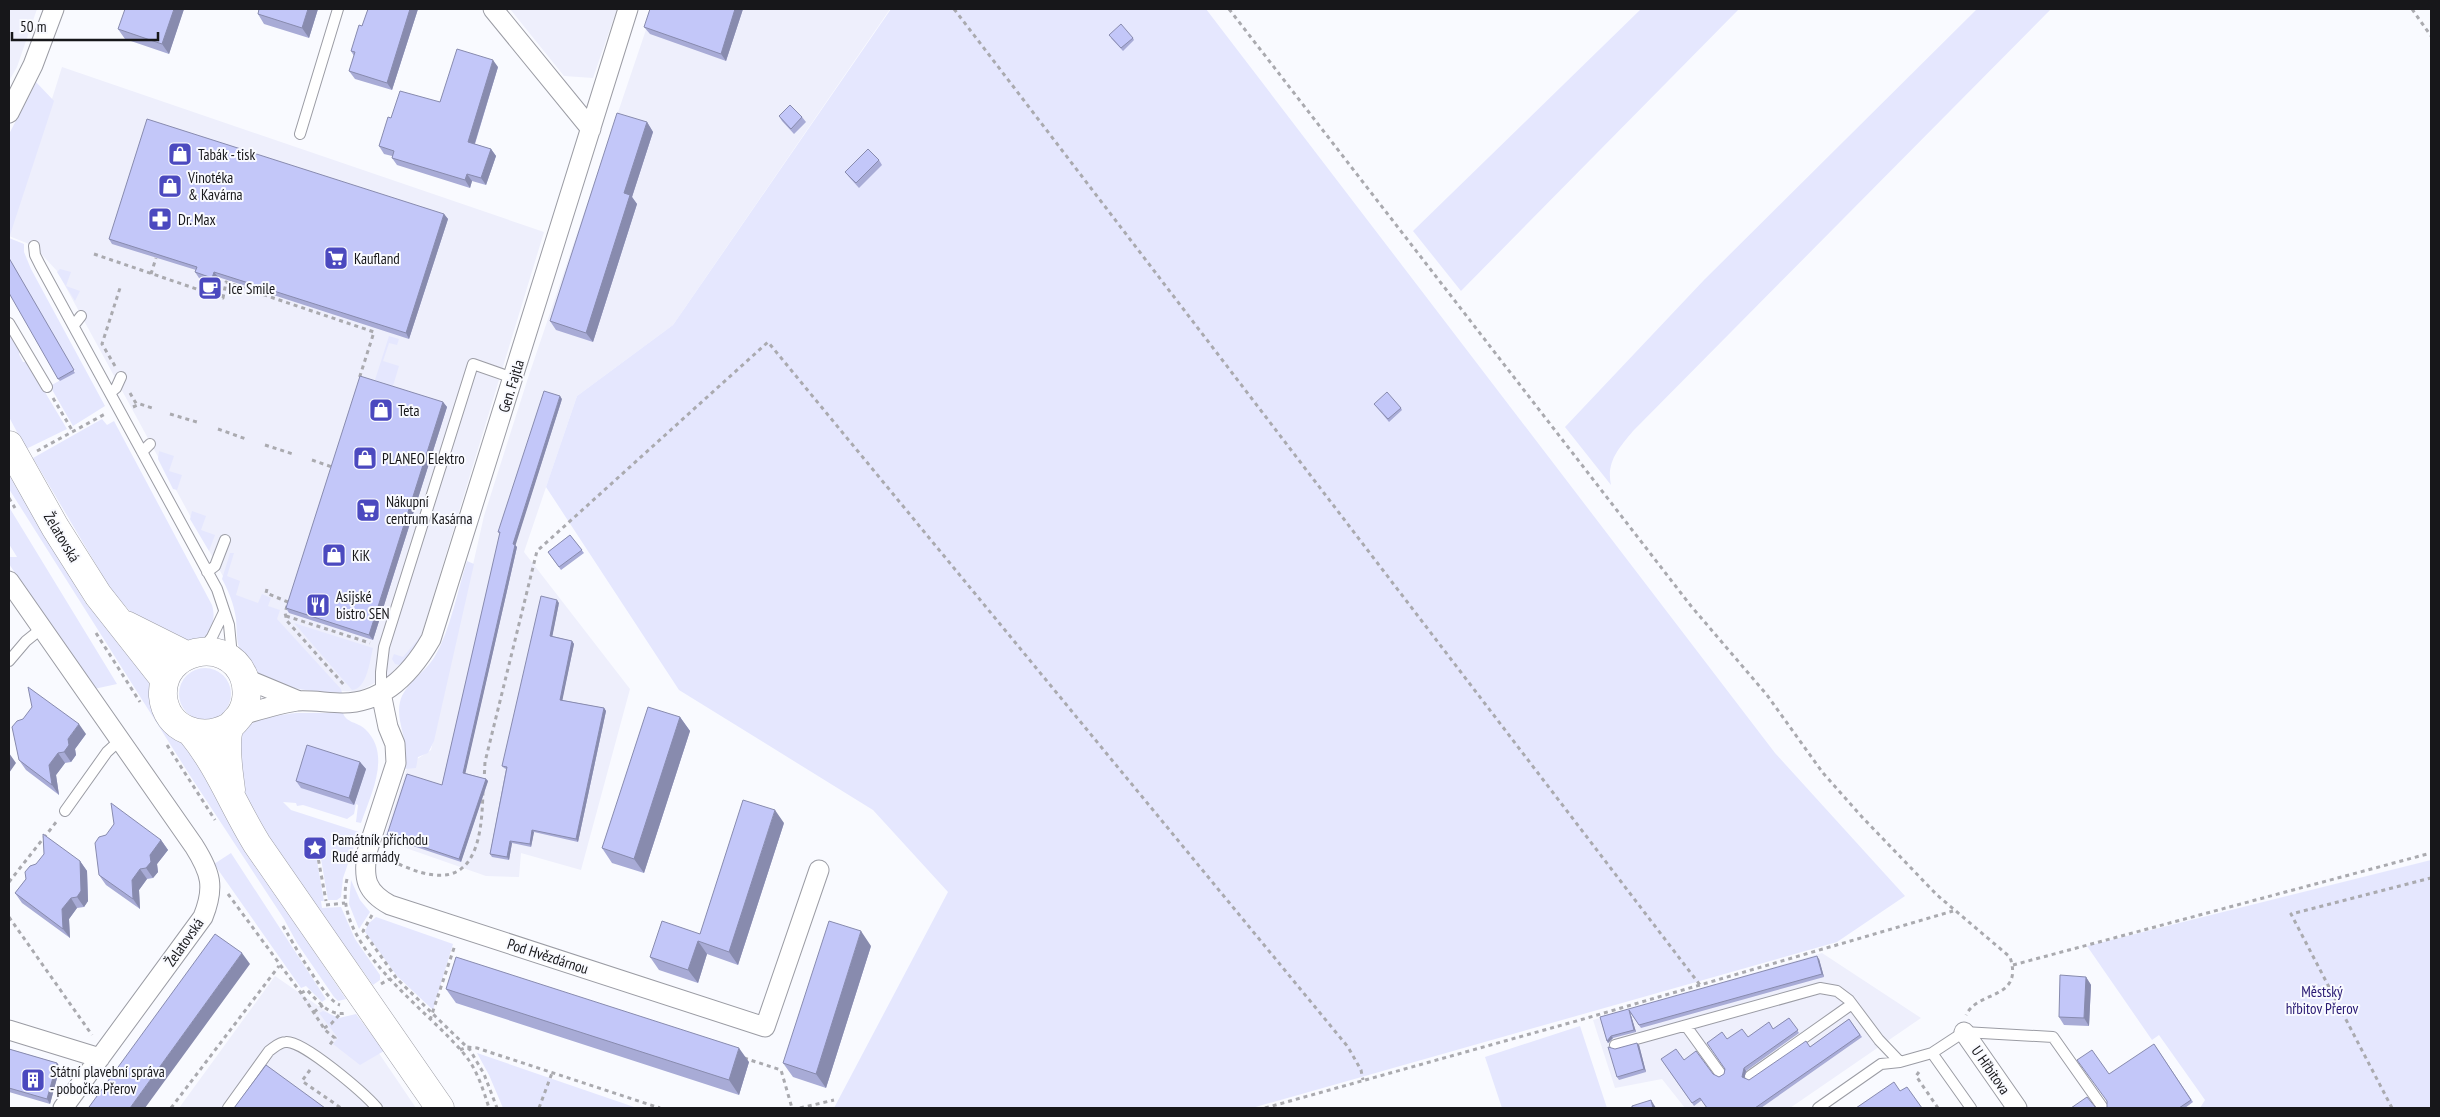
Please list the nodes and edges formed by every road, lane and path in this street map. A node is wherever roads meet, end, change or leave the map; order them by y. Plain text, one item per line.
1 (54, 9) edge
2 (338, 9) edge
3 (492, 9) edge
4 (628, 9) edge
5 (954, 9) edge
6 (1229, 9) edge
7 (2412, 9) edge
8 (2431, 36) edge
9 (9, 113) edge
10 (591, 129) junction
11 (300, 134) dead end
12 (34, 246) dead end
13 (94, 254) dead end
14 (156, 258) edge
15 (151, 274) junction
16 (120, 288) dead end
17 (81, 316) dead end
18 (9, 323) edge
19 (74, 325) junction
20 (115, 366) dead end
21 (121, 377) dead end
22 (513, 378) junction
23 (357, 386) edge
24 (47, 387) joint
25 (128, 388) dead end
26 (110, 393) junction
27 (138, 405) junction
28 (130, 408) dead end
29 (152, 408) dead end
30 (170, 414) dead end
31 (108, 420) dead end
32 (200, 423) dead end
33 (218, 429) dead end
34 (72, 430) junction
35 (246, 439) dead end
36 (150, 444) dead end
37 (265, 445) dead end
38 (19, 450) edge
39 (142, 452) junction
40 (293, 454) dead end
41 (335, 458) edge
42 (312, 460) dead end
43 (332, 467) junction
44 (329, 476) edge
45 (9, 498) edge
46 (182, 503) dead end
47 (175, 513) junction
48 (19, 514) dead end
49 (225, 540) dead end
50 (207, 572) junction
51 (9, 581) edge
52 (267, 589) dead end
53 (291, 593) edge
54 (288, 602) junction
55 (224, 612) junction
56 (285, 616) junction
57 (122, 624) junction
58 (92, 626) dead end
59 (41, 629) junction
60 (374, 644) dead end
61 (194, 653) junction
62 (9, 661) edge
63 (240, 671) junction
64 (166, 680) junction
65 (346, 692) dead end
66 (382, 693) junction
67 (299, 701) junction
68 (141, 704) dead end
69 (235, 721) junction
70 (191, 732) junction
71 (119, 741) junction
72 (164, 742) dead end
73 (231, 792) junction
74 (65, 811) joint
75 (217, 823) dead end
76 (323, 851) dead end
77 (318, 852) junction
78 (366, 852) junction
79 (312, 853) dead end
80 (2431, 853) edge
81 (819, 870) dead end
82 (208, 873) junction
83 (349, 873) dead end
84 (2431, 878) edge
85 (9, 882) edge
86 (345, 902) junction
87 (1953, 910) junction
88 (379, 916) dead end
89 (9, 917) edge
90 (279, 919) dead end
91 (447, 940) dead end
92 (450, 962) junction
93 (2013, 965) junction
94 (279, 966) junction
95 (459, 966) edge
96 (1700, 985) junction
97 (301, 993) junction
98 (344, 1004) dead end
99 (1852, 1004) junction
100 (323, 1006) junction
101 (354, 1009) dead end
102 (314, 1012) junction
103 (340, 1014) junction
104 (434, 1014) junction
105 (430, 1020) junction
106 (1686, 1026) junction
107 (324, 1028) junction
108 (9, 1030) edge
109 (1964, 1032) junction
110 (1616, 1045) dead end
111 (467, 1047) junction
112 (460, 1050) junction
113 (1932, 1053) junction
114 (102, 1055) junction
115 (743, 1057) dead end
116 (319, 1059) junction
117 (1900, 1062) junction
118 (552, 1073) junction
119 (1720, 1073) dead end
120 (1750, 1076) dead end
121 (1363, 1080) junction
122 (834, 1100) dead end
123 (63, 1108) edge
124 (171, 1108) edge
125 (228, 1108) edge
126 (341, 1108) edge
127 (377, 1108) edge
128 (440, 1108) edge
129 (489, 1108) edge
130 (497, 1108) edge
131 (539, 1108) edge
132 (660, 1108) edge
133 (792, 1108) edge
134 (800, 1108) edge
135 (1265, 1108) edge
136 (1818, 1108) edge
137 (1938, 1108) edge
138 (1972, 1108) edge
139 (2017, 1108) edge
140 (2103, 1108) edge
141 (2392, 1108) edge

1 - 9 street
2 - 11 lane
3 - 10 street
4 - 10 street, Gen. Fajtla
5 - 96 path
6 - 87 path
7 - 8 path
10 - 22 street, Gen. Fajtla
12 - 19 lane
13 - 15 path
14 - 15 path
15 - 23 path
16 - 20 path
17 - 19 lane
18 - 24 lane
19 - 26 lane
21 - 26 lane
22 - 66 street, Gen. Fajtla
22 - 66 lane
24 - 34 path
25 - 27 path
26 - 39 lane
27 - 28 path
27 - 29 path
30 - 32 path
31 - 34 path
33 - 35 path
34 - 38 path
36 - 39 lane
37 - 40 path
38 - 57 main road, Želatovská
39 - 47 lane
41 - 43 path
42 - 43 path
43 - 44 path
45 - 48 path
46 - 47 lane
47 - 50 lane
49 - 50 lane
50 - 55 lane
51 - 59 street, Želatovská
52 - 54 path
53 - 54 path
54 - 56 path
55 - 61 lane
55 - 63 lane
56 - 60 path
56 - 65 path
57 - 61 main road, Želatovská
57 - 64 main road, Želatovská
58 - 68 path
59 - 62 lane
59 - 71 street, Želatovská
61 - 63 main road, Želatovská
61 - 64 main road
63 - 67 street, Gen. Fajtla
63 - 69 main road
64 - 70 main road
66 - 67 street, Gen. Fajtla
66 - 78 street, Pod Hvězdárnou
67 - 69 street, Gen. Fajtla
69 - 70 main road
69 - 73 main road
70 - 73 main road
71 - 74 lane
71 - 82 street, Želatovská
72 - 75 path
73 - 128 main road
74 - 85 path
76 - 77 path
77 - 79 path
77 - 86 path
78 - 81 street, Pod Hvězdárnou
78 - 121 path
80 - 93 path
82 - 94 path
82 - 114 street, Želatovská
83 - 86 path
84 - 141 path
86 - 105 path
87 - 93 path
87 - 96 path
88 - 104 path
89 - 114 path
90 - 98 path
91 - 92 path
92 - 95 path
92 - 104 path
93 - 109 path
94 - 97 path
94 - 124 path
96 - 121 path
97 - 100 path
97 - 102 path
99 - 106 lane
99 - 117 lane
99 - 120 lane
100 - 102 path
100 - 103 path
101 - 103 path
102 - 107 path
103 - 107 path
104 - 105 path
104 - 111 path
105 - 112 path
106 - 110 lane
106 - 119 lane
107 - 116 path
108 - 114 street
109 - 113 lane
109 - 139 street, U Hřbitova
109 - 140 lane
111 - 112 path
111 - 118 path
111 - 130 path
112 - 129 path
113 - 117 lane
113 - 137 path
113 - 138 lane
114 - 123 street, Želatovská
115 - 133 path
116 - 125 lane
116 - 126 path
116 - 127 lane
117 - 136 lane
118 - 131 path
118 - 132 path
121 - 135 path
122 - 134 path

